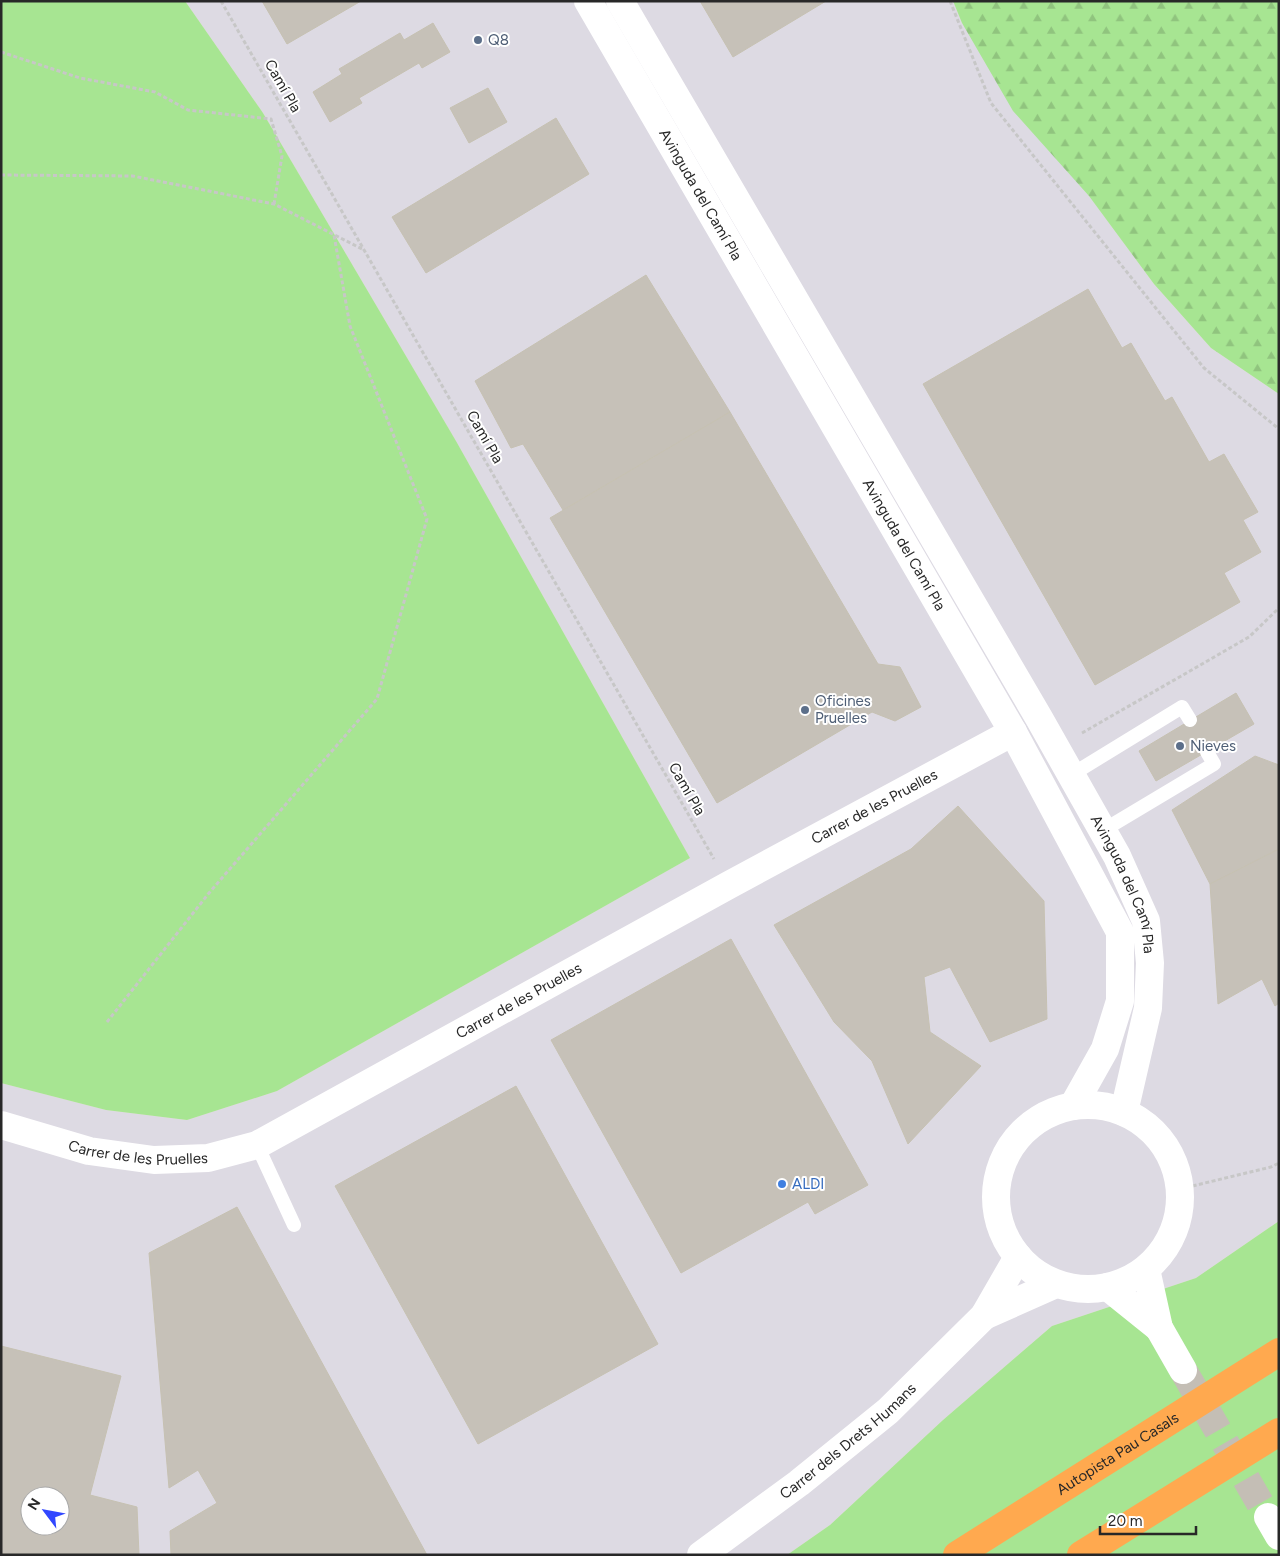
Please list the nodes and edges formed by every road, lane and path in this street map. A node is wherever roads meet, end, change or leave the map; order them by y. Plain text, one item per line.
1 (221, 1) edge
2 (588, 1) edge
3 (620, 1) edge
4 (950, 1) edge
5 (1, 52) edge
6 (1, 175) edge
7 (274, 204) junction
8 (334, 235) junction
9 (365, 250) junction
10 (1279, 428) edge
11 (1279, 608) edge
12 (1190, 720) dead end
13 (1012, 732) junction
14 (1056, 748) junction
15 (1207, 752) dead end
16 (1070, 775) junction
17 (1102, 831) junction
18 (729, 885) junction
19 (107, 1022) dead end
20 (1073, 1106) junction
21 (1124, 1112) junction
22 (1, 1125) edge
23 (257, 1145) junction
24 (1279, 1163) edge
25 (1180, 1189) junction
26 (294, 1224) dead end
27 (1018, 1257) junction
28 (1146, 1269) junction
29 (1056, 1284) junction
30 (1108, 1288) junction
31 (984, 1316) junction
32 (1160, 1328) junction
33 (1279, 1352) edge
34 (1183, 1370) tunnel mouth
35 (1279, 1432) edge
36 (701, 1555) edge
37 (957, 1555) edge
38 (1081, 1555) edge

1 - 9 path, Camí Pla
2 - 13 street, Avinguda del Camí Pla
3 - 14 street, Avinguda del Camí Pla
4 - 10 path
5 - 7 path
6 - 7 path
7 - 8 path
8 - 9 path
8 - 19 path
9 - 18 path, Camí Pla
11 - 14 path
12 - 16 lane
13 - 18 street, Carrer de les Pruelles
13 - 20 street, Avinguda del Camí Pla
14 - 16 street, Avinguda del Camí Pla
15 - 17 lane
16 - 17 street, Avinguda del Camí Pla
17 - 21 street, Avinguda del Camí Pla
18 - 23 street, Carrer de les Pruelles
20 - 21 street
20 - 27 street
21 - 25 street
22 - 23 street, Carrer de les Pruelles
23 - 26 lane
24 - 25 path
25 - 28 street
27 - 29 street
27 - 31 street, Carrer dels Drets Humans
28 - 30 street
28 - 32 street
29 - 30 street
29 - 31 street, Carrer dels Drets Humans
30 - 32 street
31 - 36 street, Carrer dels Drets Humans
32 - 34 street
33 - 37 highway, Autopista Pau Casals
35 - 38 highway

